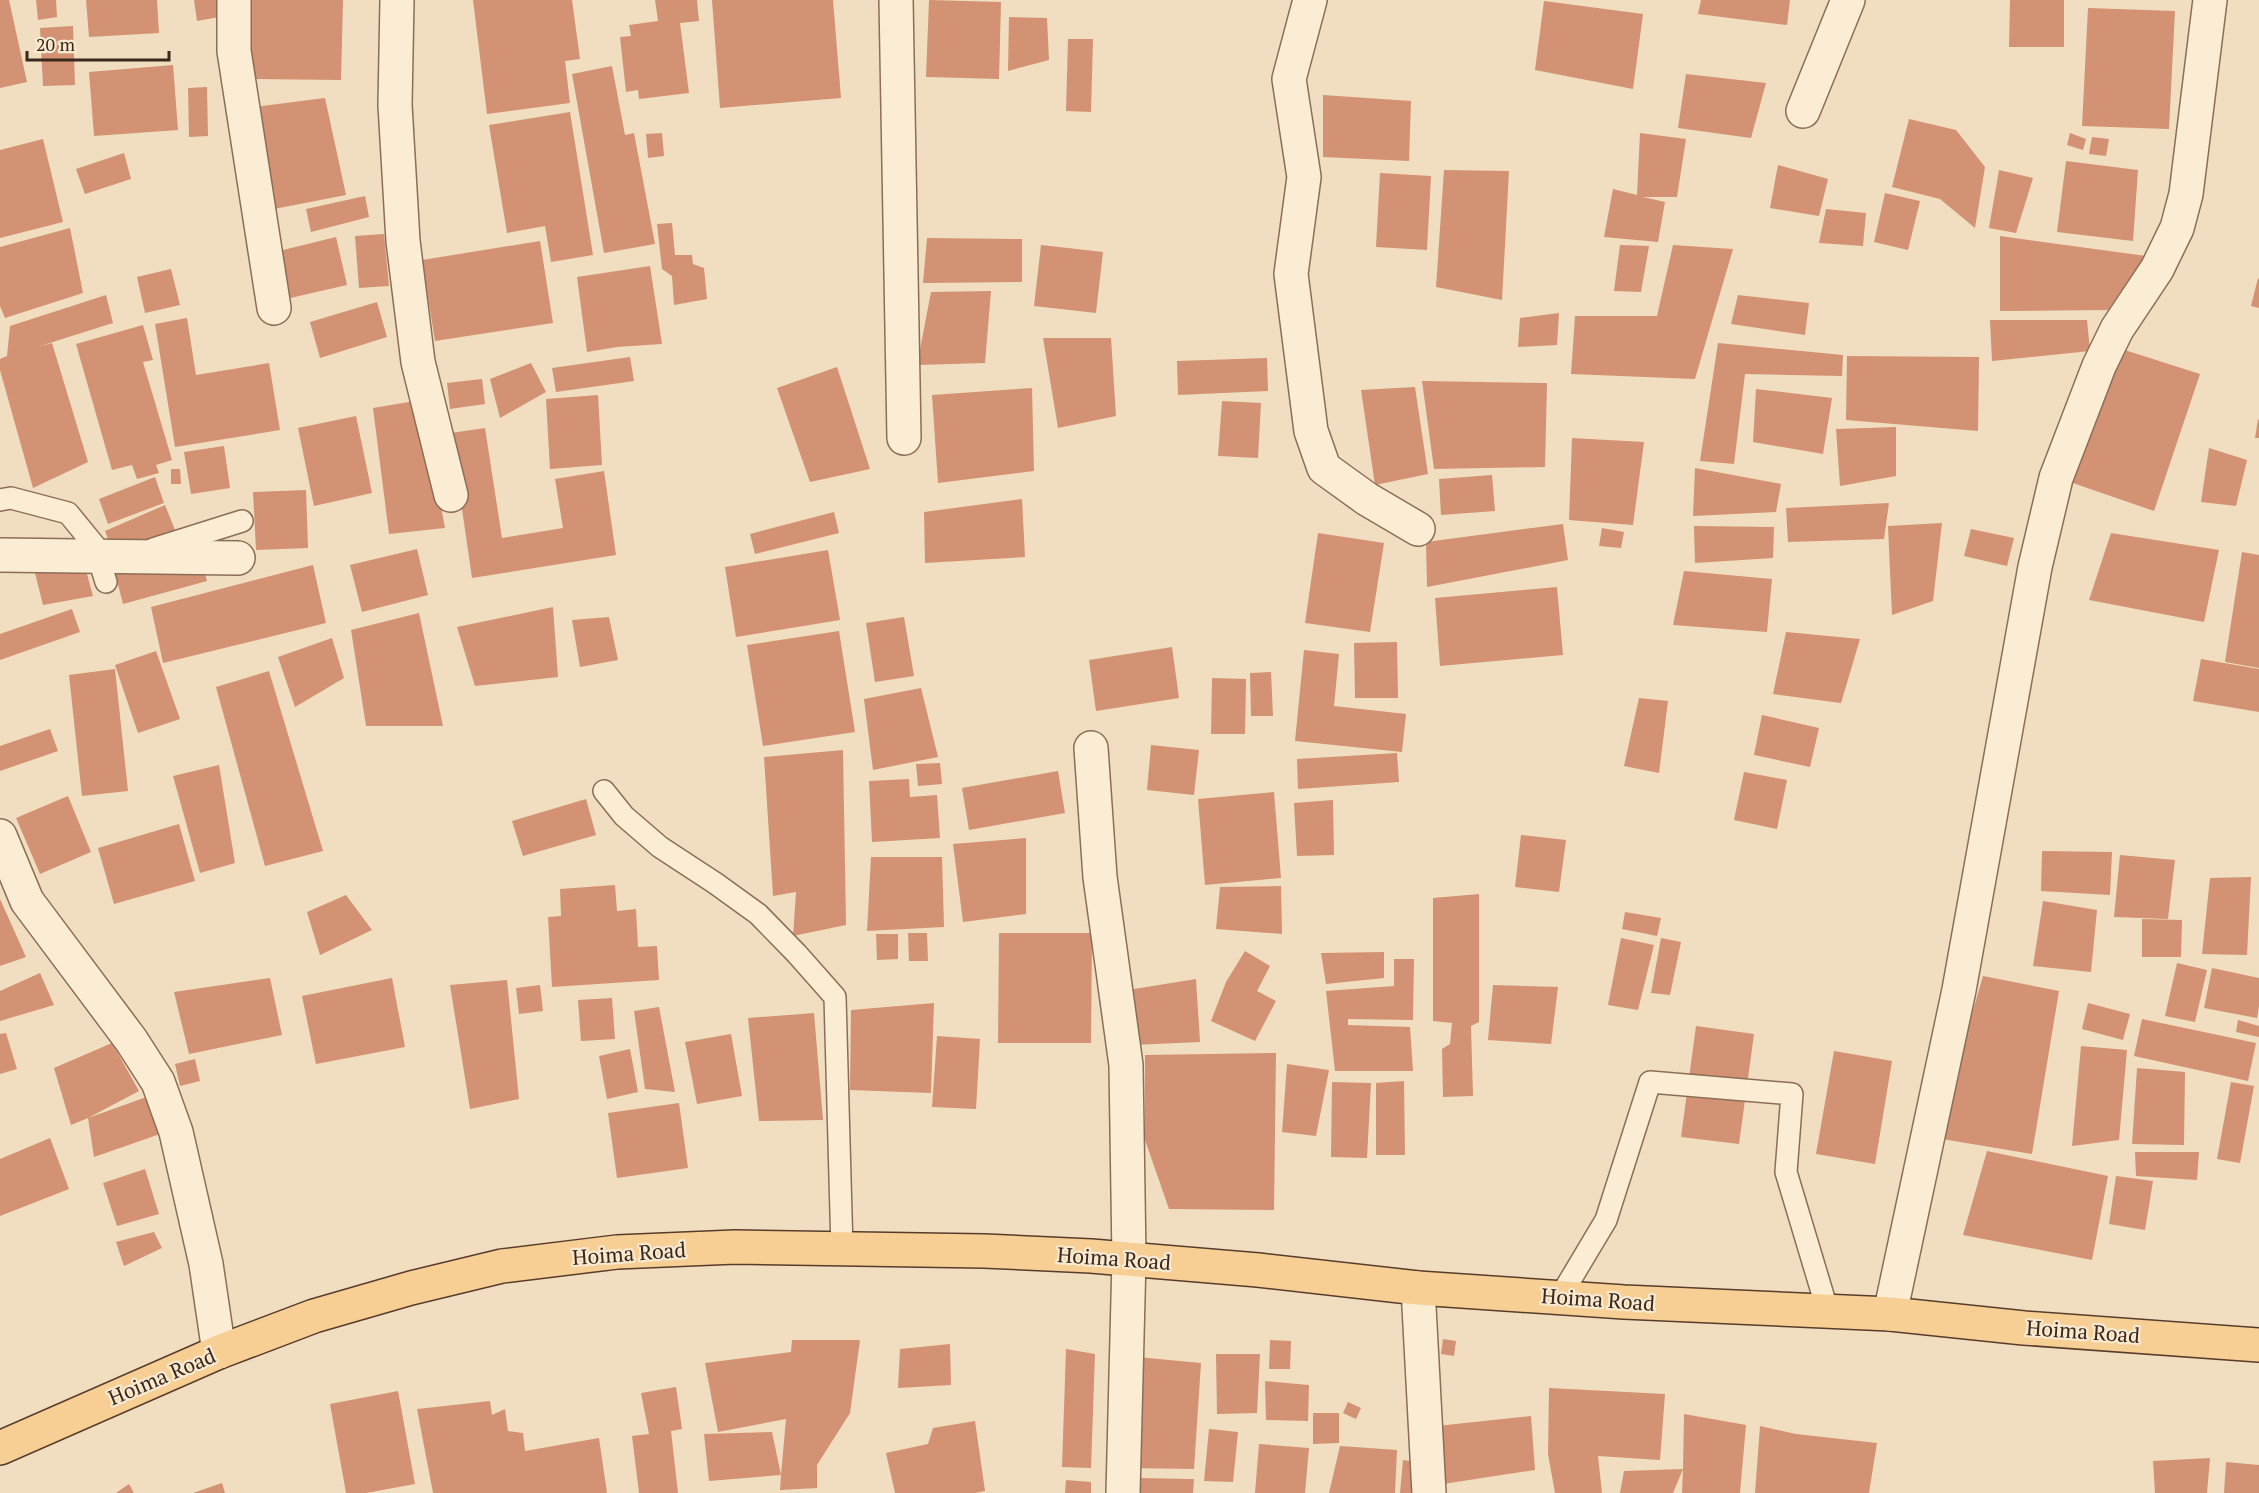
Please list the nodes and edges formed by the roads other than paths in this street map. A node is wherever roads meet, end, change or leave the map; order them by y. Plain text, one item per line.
1 (234, 0) edge
2 (397, 0) edge
3 (896, 0) edge
4 (1310, 0) edge
5 (1848, 0) edge
6 (2210, 0) edge
7 (1803, 111) dead end
8 (274, 308) dead end
9 (904, 438) dead end
10 (451, 495) dead end
11 (0, 500) edge
12 (242, 521) dead end
13 (1418, 529) dead end
14 (0, 555) edge
15 (238, 558) dead end
16 (1091, 748) dead end
17 (604, 791) dead end
18 (0, 836) edge
19 (842, 1250) junction
20 (1129, 1259) junction
21 (1418, 1288) junction
22 (1560, 1297) junction
23 (1828, 1312) junction
24 (1890, 1314) junction
25 (2259, 1345) edge
26 (219, 1352) junction
27 (0, 1448) edge
28 (1123, 1493) edge
29 (1429, 1493) edge

1 - 8 street
2 - 10 street
3 - 9 street
4 - 13 street
5 - 7 street
6 - 24 street
11 - 12 lane
14 - 15 street
16 - 20 street
17 - 19 lane
18 - 26 street
19 - 20 main road, Hoima Road
19 - 26 main road, Hoima Road
20 - 21 main road, Hoima Road
20 - 28 street
21 - 22 main road, Hoima Road
21 - 29 street
22 - 23 main road, Hoima Road
22 - 23 lane
23 - 24 main road, Hoima Road
24 - 25 main road, Hoima Road
26 - 27 main road, Hoima Road

